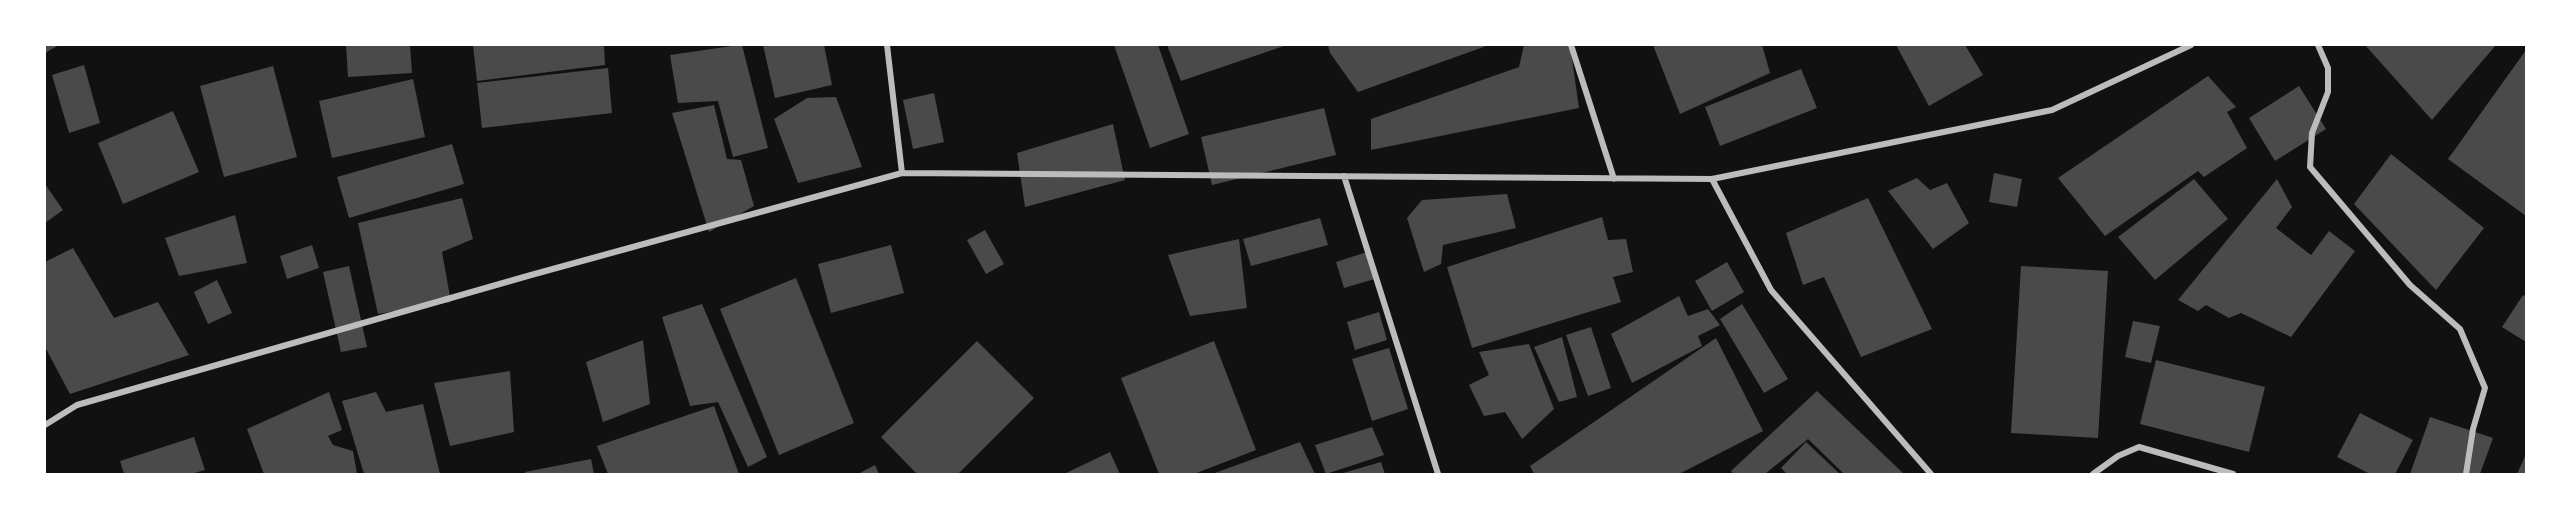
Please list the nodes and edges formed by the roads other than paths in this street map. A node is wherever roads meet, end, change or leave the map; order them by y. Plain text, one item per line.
1 (887, 45) edge
2 (1571, 45) edge
3 (2191, 45) edge
4 (2318, 45) edge
5 (902, 173) junction
6 (1344, 176) junction
7 (1614, 178) junction
8 (1712, 179) junction
9 (45, 425) edge
10 (1438, 474) edge
11 (1931, 474) edge
12 (2093, 474) edge
13 (2233, 474) edge
14 (2466, 474) edge

1 - 5 street
2 - 7 street
3 - 8 street
4 - 14 street
5 - 6 street
5 - 9 street
6 - 7 street
6 - 10 street
7 - 8 street
8 - 11 street
12 - 13 street

